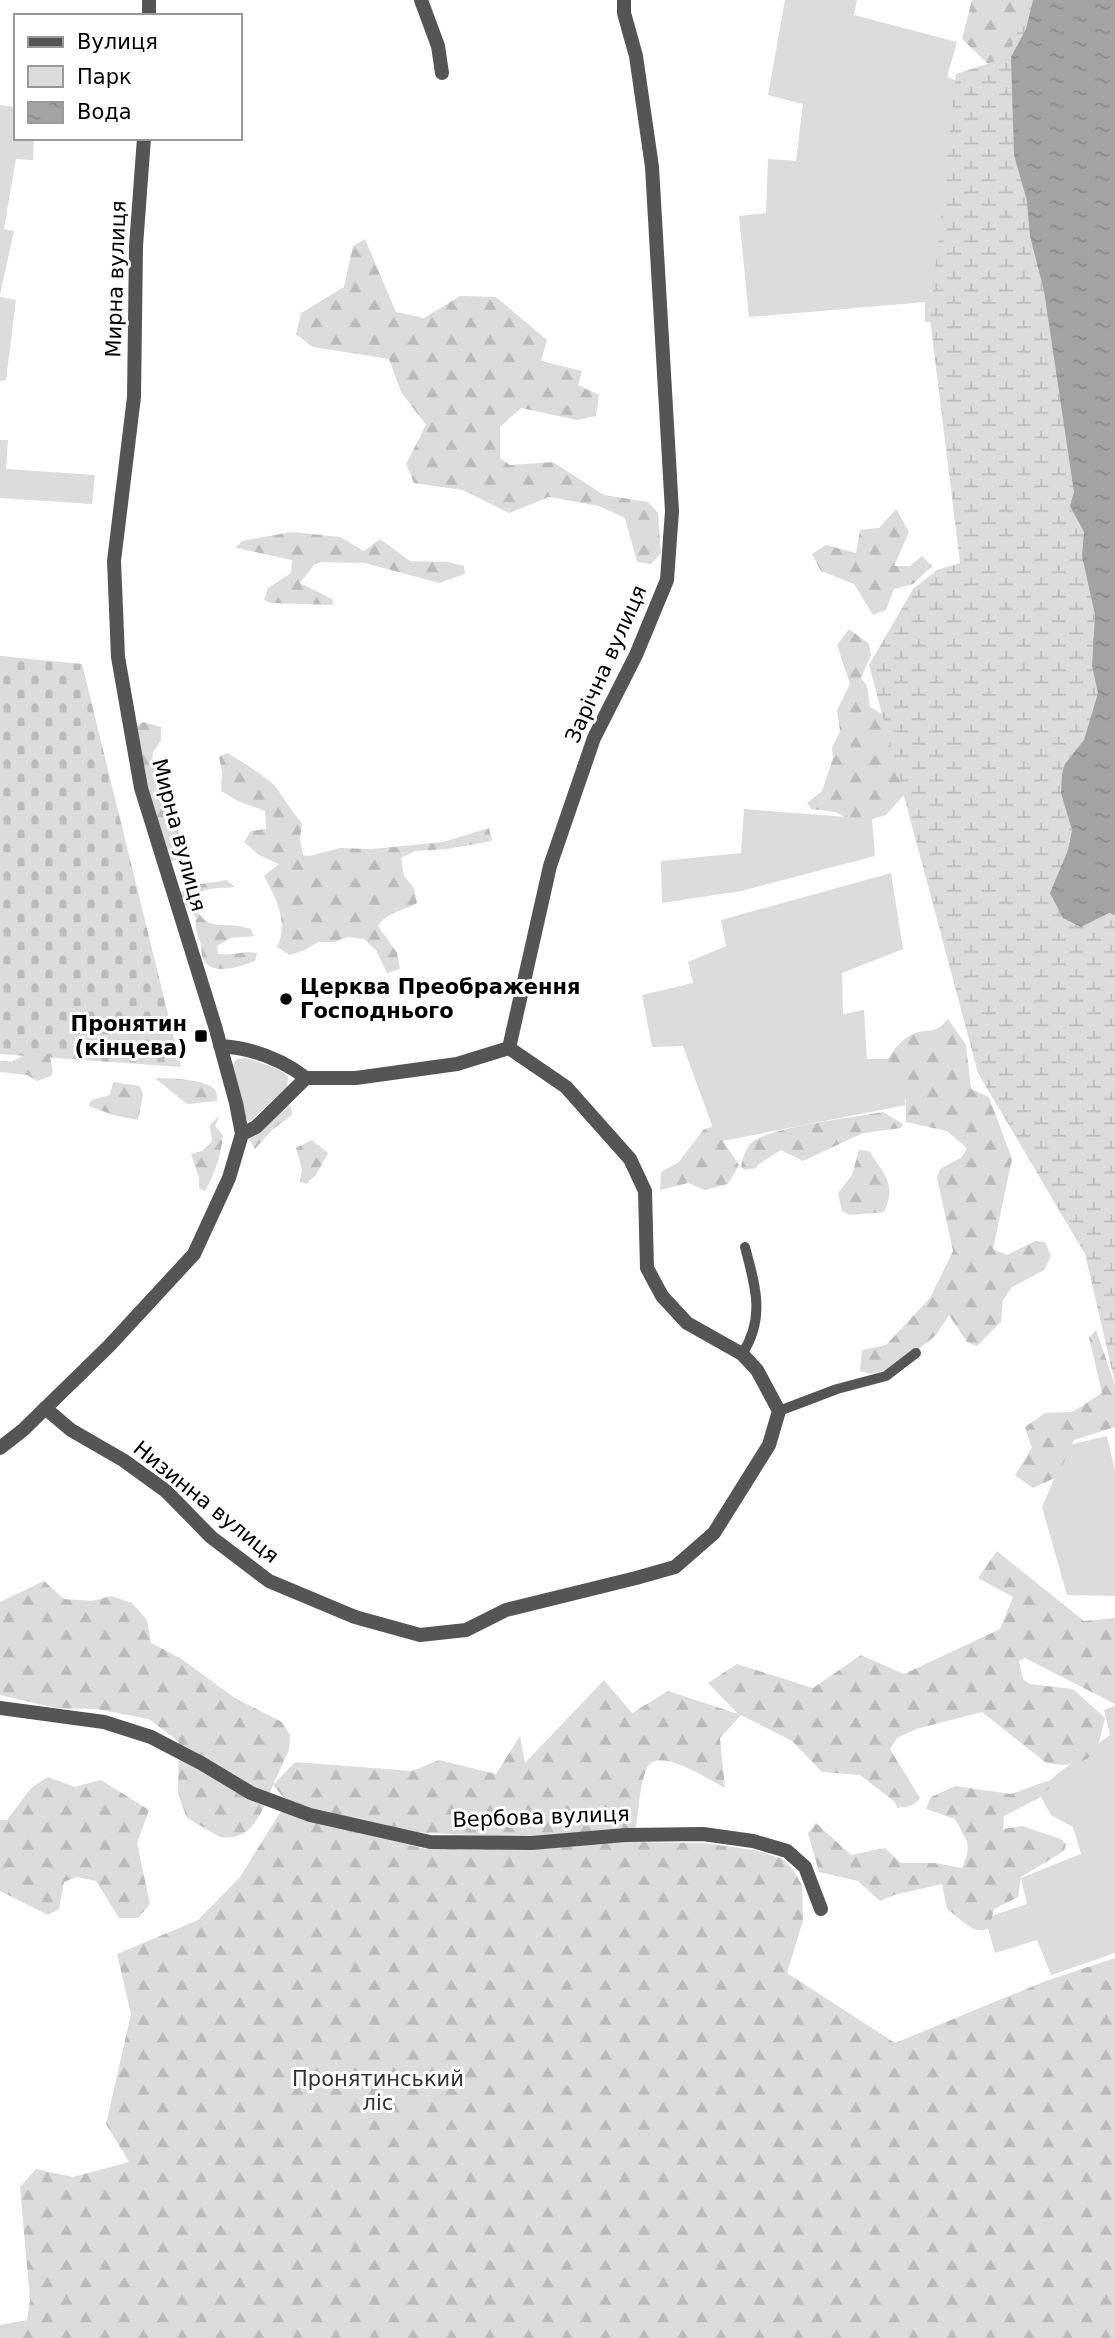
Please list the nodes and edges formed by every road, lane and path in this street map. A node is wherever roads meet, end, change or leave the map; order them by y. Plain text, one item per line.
1 (421, 0) edge
2 (624, 0) edge
3 (442, 73) dead end
4 (144, 140) edge
5 (220, 1046) junction
6 (509, 1048) junction
7 (306, 1078) junction
8 (242, 1134) junction
9 (745, 1247) dead end
10 (916, 1353) dead end
11 (742, 1354) junction
12 (45, 1408) junction
13 (779, 1411) junction
14 (0, 1448) edge
15 (0, 1708) edge
16 (821, 1909) dead end

1 - 3 street
2 - 6 street, Зарічна вулиця
4 - 5 street, Мирна вулиця
5 - 7 street
5 - 8 street, Мирна вулиця
6 - 7 street
6 - 11 street
7 - 8 street
8 - 12 street, Мирна вулиця
9 - 11 lane
10 - 13 lane
11 - 13 street
12 - 13 street, Низинна вулиця
12 - 14 street, Мирна вулиця
15 - 16 street, Вербова вулиця

